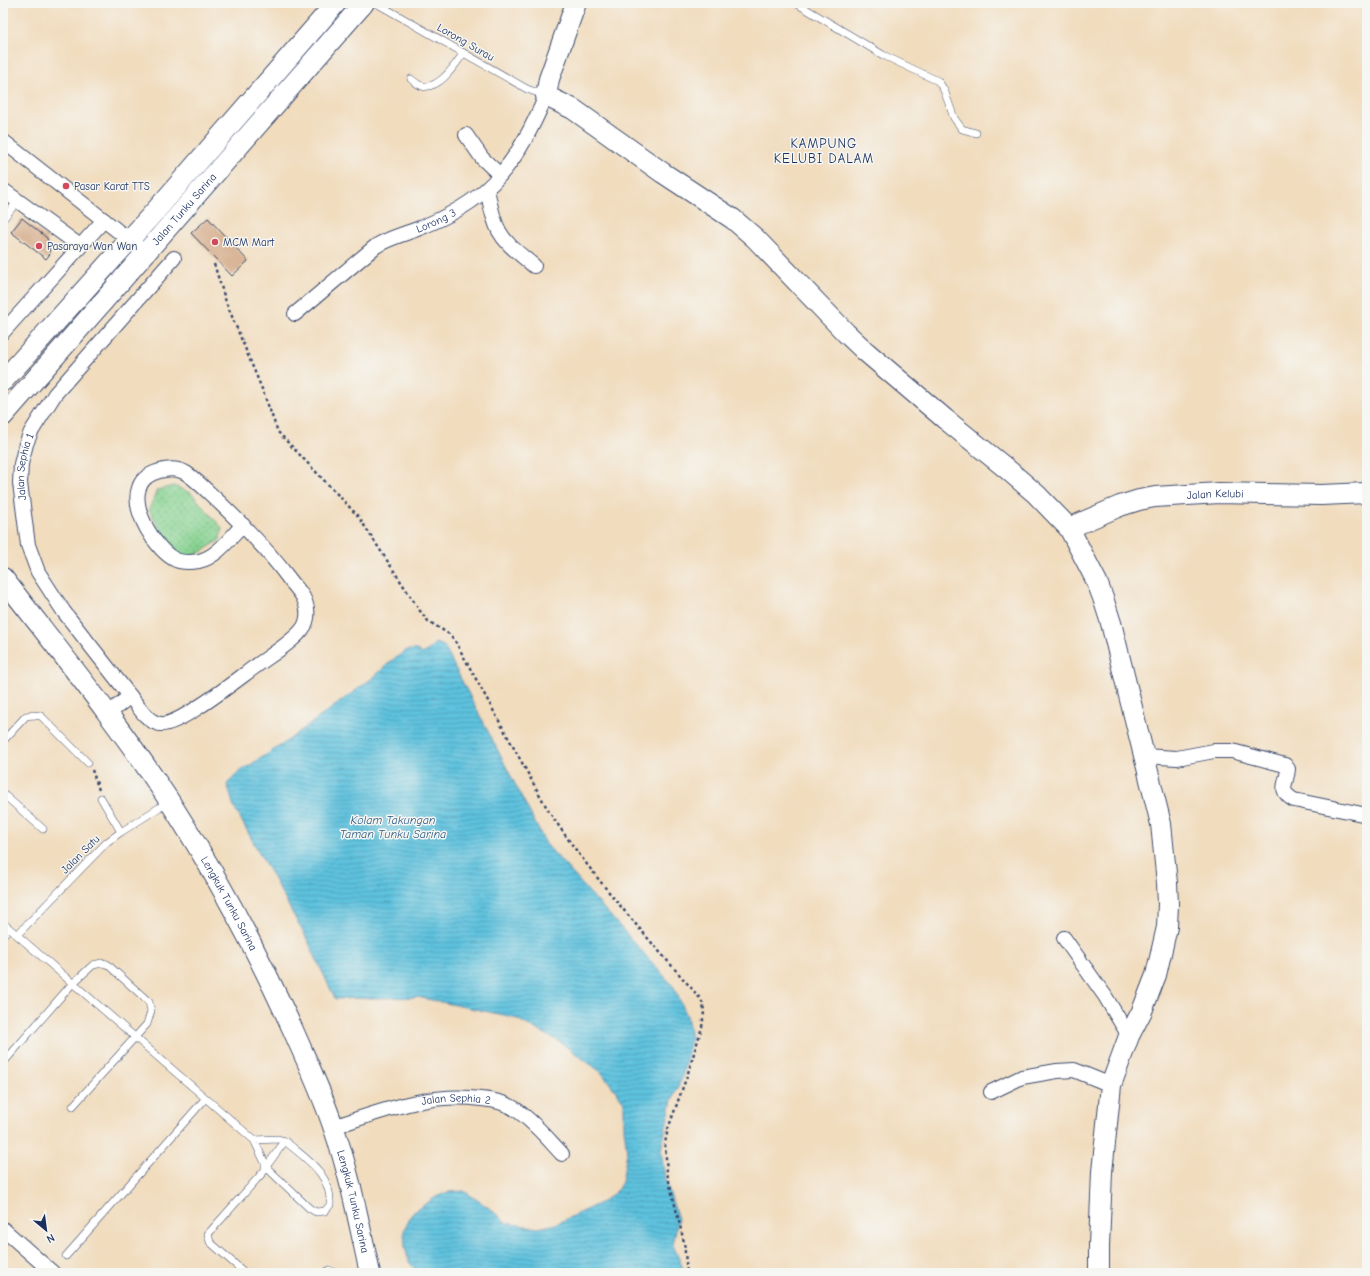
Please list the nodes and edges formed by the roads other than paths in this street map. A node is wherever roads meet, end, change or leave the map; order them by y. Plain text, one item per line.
1 (336, 3) edge
2 (364, 3) edge
3 (376, 3) edge
4 (576, 3) edge
5 (796, 3) edge
6 (463, 54) junction
7 (410, 79) dead end
8 (546, 96) junction
9 (976, 133) dead end
10 (466, 135) dead end
11 (3, 141) edge
12 (500, 175) junction
13 (487, 189) junction
14 (3, 190) edge
15 (18, 201) junction
16 (3, 219) edge
17 (104, 220) junction
18 (129, 240) junction
19 (80, 246) junction
20 (146, 252) junction
21 (174, 258) dead end
22 (534, 266) dead end
23 (295, 314) dead end
24 (5, 328) edge
25 (3, 381) edge
26 (3, 416) edge
27 (1367, 494) edge
28 (243, 525) junction
29 (1069, 528) junction
30 (3, 578) edge
31 (130, 696) junction
32 (108, 714) junction
33 (3, 741) edge
34 (1143, 756) junction
35 (88, 763) road end
36 (3, 794) edge
37 (102, 798) road end
38 (169, 802) junction
39 (1367, 815) edge
40 (43, 829) dead end
41 (121, 832) junction
42 (3, 923) edge
43 (10, 928) junction
44 (17, 934) junction
45 (3, 935) edge
46 (1064, 938) dead end
47 (72, 984) junction
48 (135, 1036) junction
49 (1129, 1036) junction
50 (3, 1063) edge
51 (1111, 1085) junction
52 (991, 1092) dead end
53 (205, 1099) junction
54 (73, 1106) dead end
55 (333, 1127) junction
56 (254, 1140) junction
57 (285, 1141) junction
58 (562, 1154) dead end
59 (266, 1167) junction
60 (3, 1229) edge
61 (66, 1256) dead end
62 (53, 1273) edge
63 (245, 1273) edge
64 (325, 1273) edge
65 (335, 1273) edge
66 (370, 1273) edge
67 (1099, 1273) edge

1 - 18 street, Jalan Tunku Sarina
2 - 20 street, Jalan Tunku Sarina
3 - 6 lane, Lorong Surau
4 - 8 street
5 - 9 lane
6 - 7 lane
6 - 8 lane, Lorong Surau
8 - 12 street, Lorong 3
8 - 29 street
10 - 12 street
11 - 17 street
12 - 13 street, Lorong 3
13 - 22 street
13 - 23 street, Lorong 3
14 - 15 street
15 - 16 lane
15 - 19 street
17 - 18 street
17 - 19 street
18 - 20 street
18 - 25 street, Jalan Tunku Sarina
19 - 24 street
20 - 26 street, Jalan Tunku Sarina
21 - 31 street, Jalan Sephia 1
27 - 29 street, Jalan Kelubi
28 - 28 street, Jalan Sephia 1
28 - 31 street, Jalan Sephia 1
29 - 34 street
30 - 32 street, Lengkuk Tunku Sarina
31 - 32 street
32 - 38 street, Lengkuk Tunku Sarina
33 - 35 lane
34 - 39 street
34 - 49 street
36 - 40 lane
37 - 41 lane
38 - 41 lane, Jalan Satu
38 - 55 street, Lengkuk Tunku Sarina
41 - 44 lane, Jalan Satu
42 - 43 lane
43 - 44 lane
43 - 45 lane
44 - 47 lane
46 - 49 street
47 - 48 lane
47 - 48 lane
47 - 50 lane
48 - 53 lane
48 - 54 lane
49 - 51 street
51 - 52 street
51 - 67 street
53 - 56 lane
53 - 61 lane
55 - 58 street, Jalan Sephia 2
55 - 66 street, Lengkuk Tunku Sarina
56 - 57 lane
56 - 59 lane
57 - 59 lane
57 - 59 lane
59 - 63 lane
60 - 62 street
64 - 65 lane

